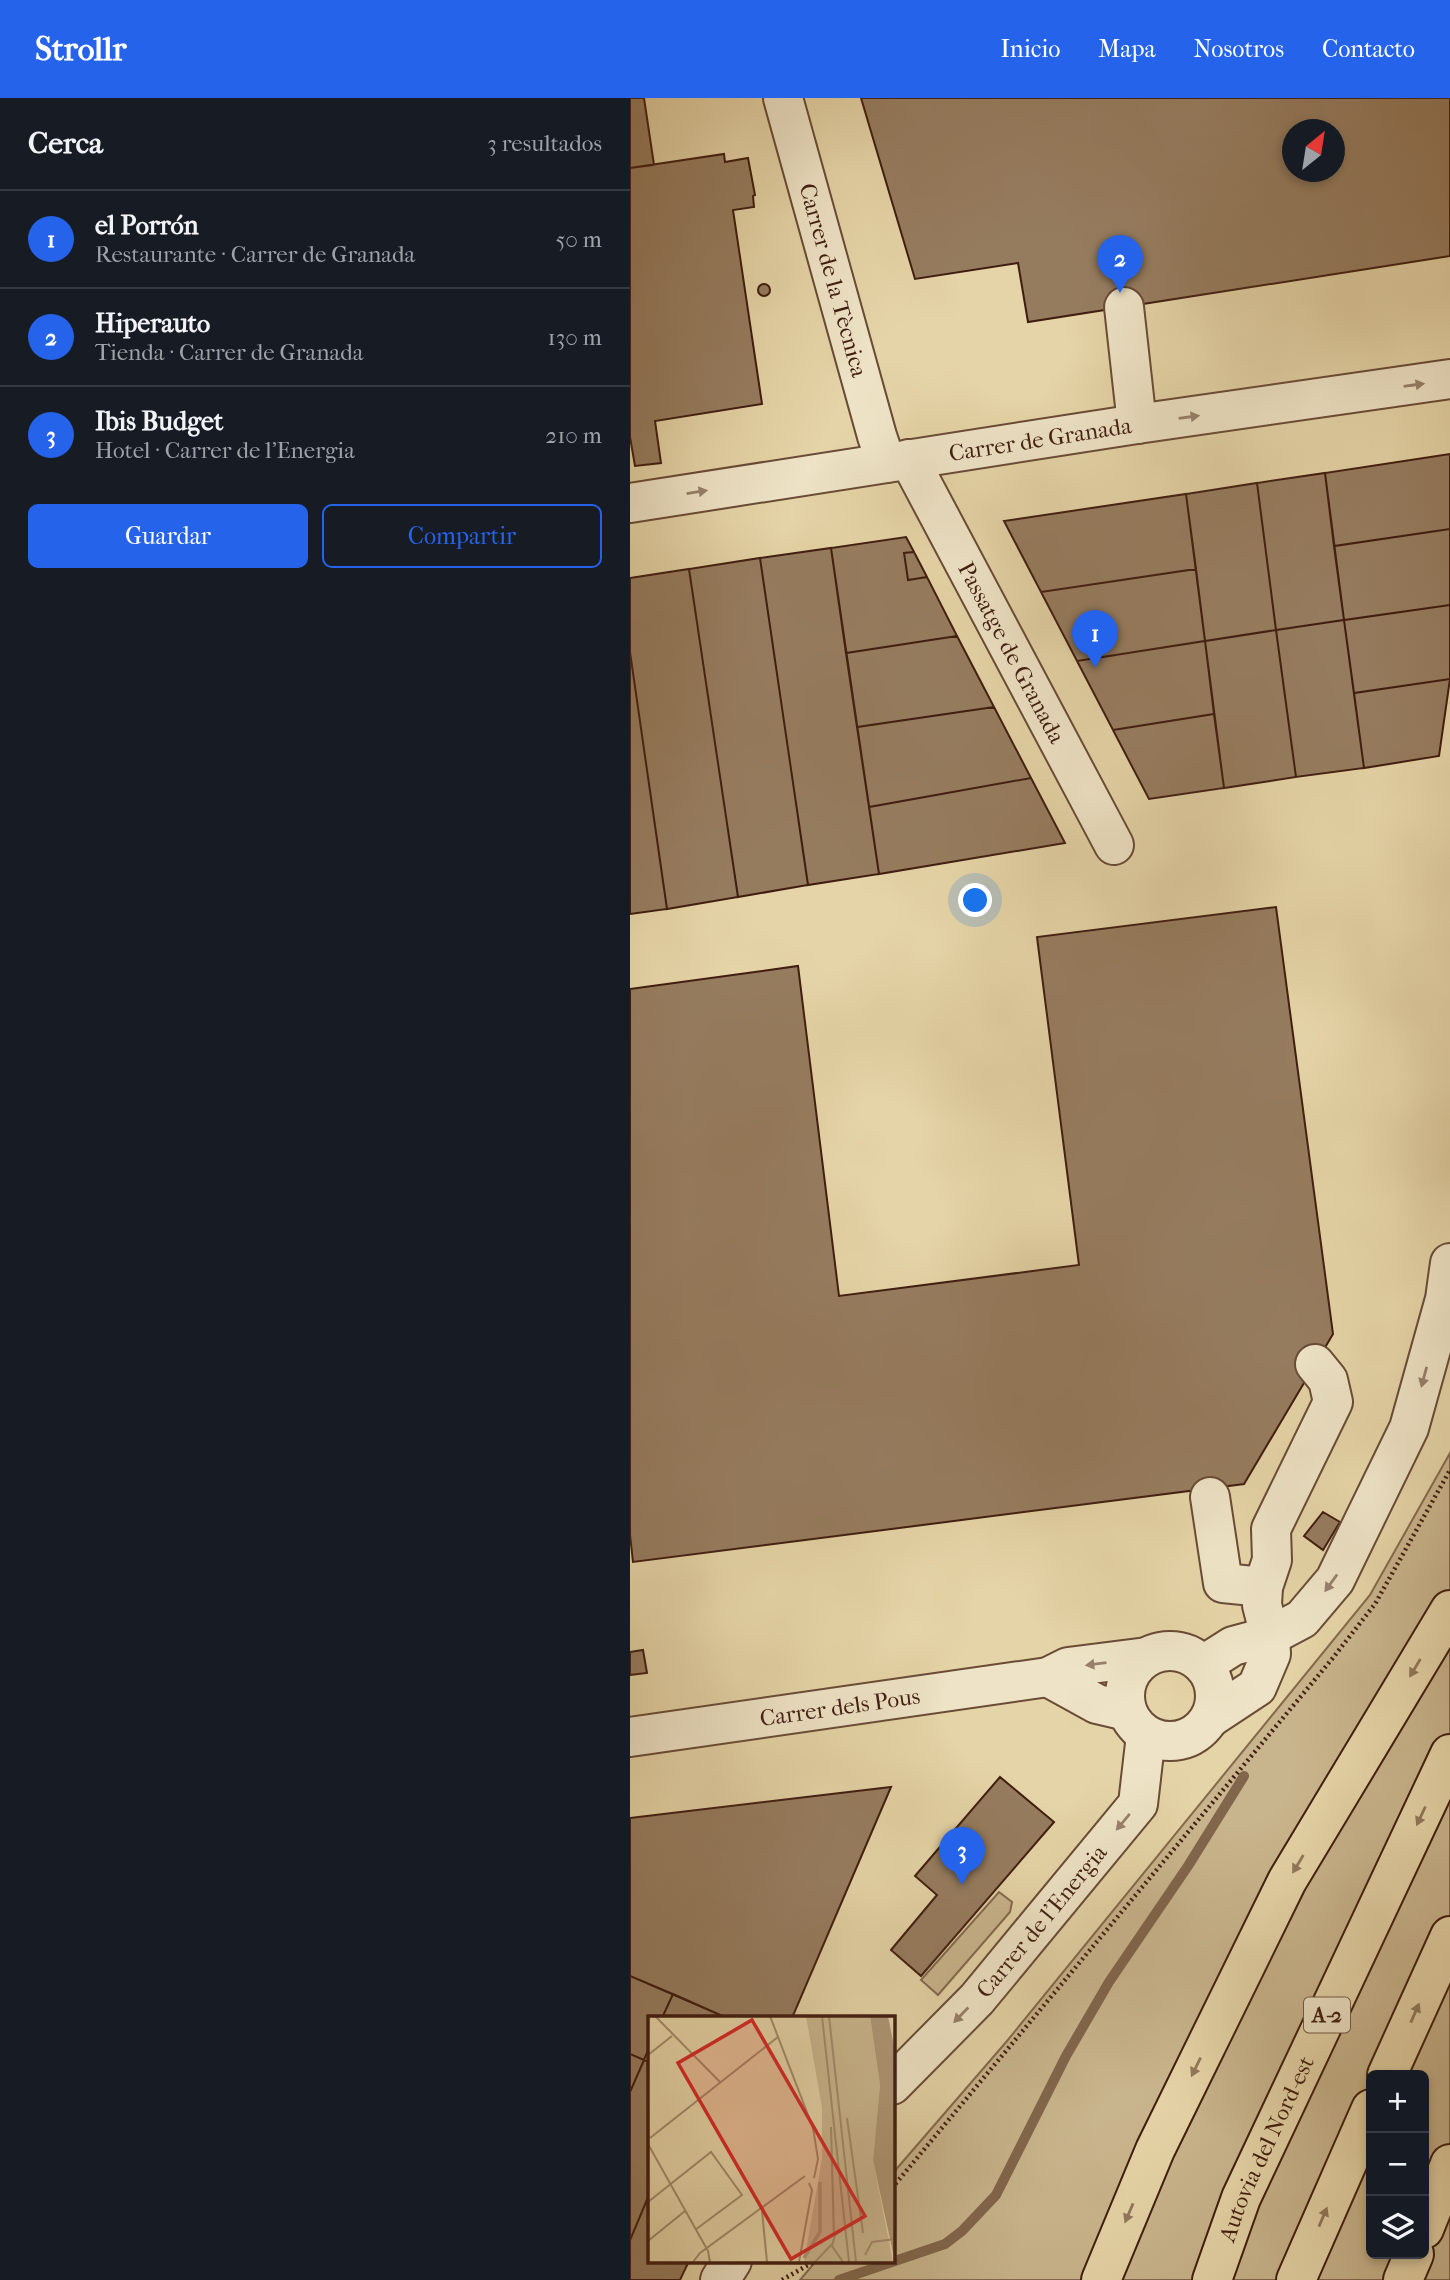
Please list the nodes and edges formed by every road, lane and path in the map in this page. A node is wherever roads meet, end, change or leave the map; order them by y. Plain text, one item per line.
1 (783, 98) edge
2 (1124, 307) dead end
3 (1450, 379) edge
4 (1138, 424) junction
5 (898, 461) junction
6 (630, 503) edge
7 (1114, 845) dead end
8 (1450, 1263) edge
9 (1315, 1364) dead end
10 (1450, 1470) edge
11 (1210, 1497) dead end
12 (1263, 1587) junction
13 (1450, 1610) edge
14 (1270, 1636) junction
15 (1147, 1657) junction
16 (1203, 1665) junction
17 (1048, 1677) junction
18 (1210, 1718) junction
19 (1137, 1723) junction
20 (630, 1737) edge
21 (1450, 1754) edge
22 (1450, 1936) edge
23 (1389, 2070) edge
24 (894, 2083) edge
25 (1366, 2120) edge
26 (1450, 2164) edge
27 (894, 2186) edge
28 (1429, 2216) edge
29 (1412, 2259) edge
30 (731, 2262) edge
31 (813, 2262) edge
32 (720, 2280) edge
33 (782, 2280) edge
34 (1101, 2280) edge
35 (1212, 2280) edge
36 (1296, 2280) edge
37 (1403, 2280) edge

1 - 5 street, Carrer de la Tècnica
2 - 4 street
4 -> 3 street, Carrer de Granada
4 - 5 street, Carrer de Granada
6 -> 5 street, Carrer de Granada
5 - 7 street, Passatge de Granada
8 -> 14 street
9 - 12 street
10 - 27 path
11 - 12 street
12 - 14 street
13 -> 34 highway
14 - 16 street
14 - 18 street
15 - 16 street
15 -> 17 street, Carrer dels Pous
15 - 19 street, Carrer de l'Energia
16 - 18 street
17 - 19 street
17 - 20 street, Carrer dels Pous
18 - 19 street
19 -> 24 street, Carrer de l'Energia
21 -> 35 highway, Autovia del Nord-est / A-2
23 -> 22 highway
36 -> 25 highway
26 - 28 highway
29 - 37 highway
30 - 32 street
31 - 33 path

